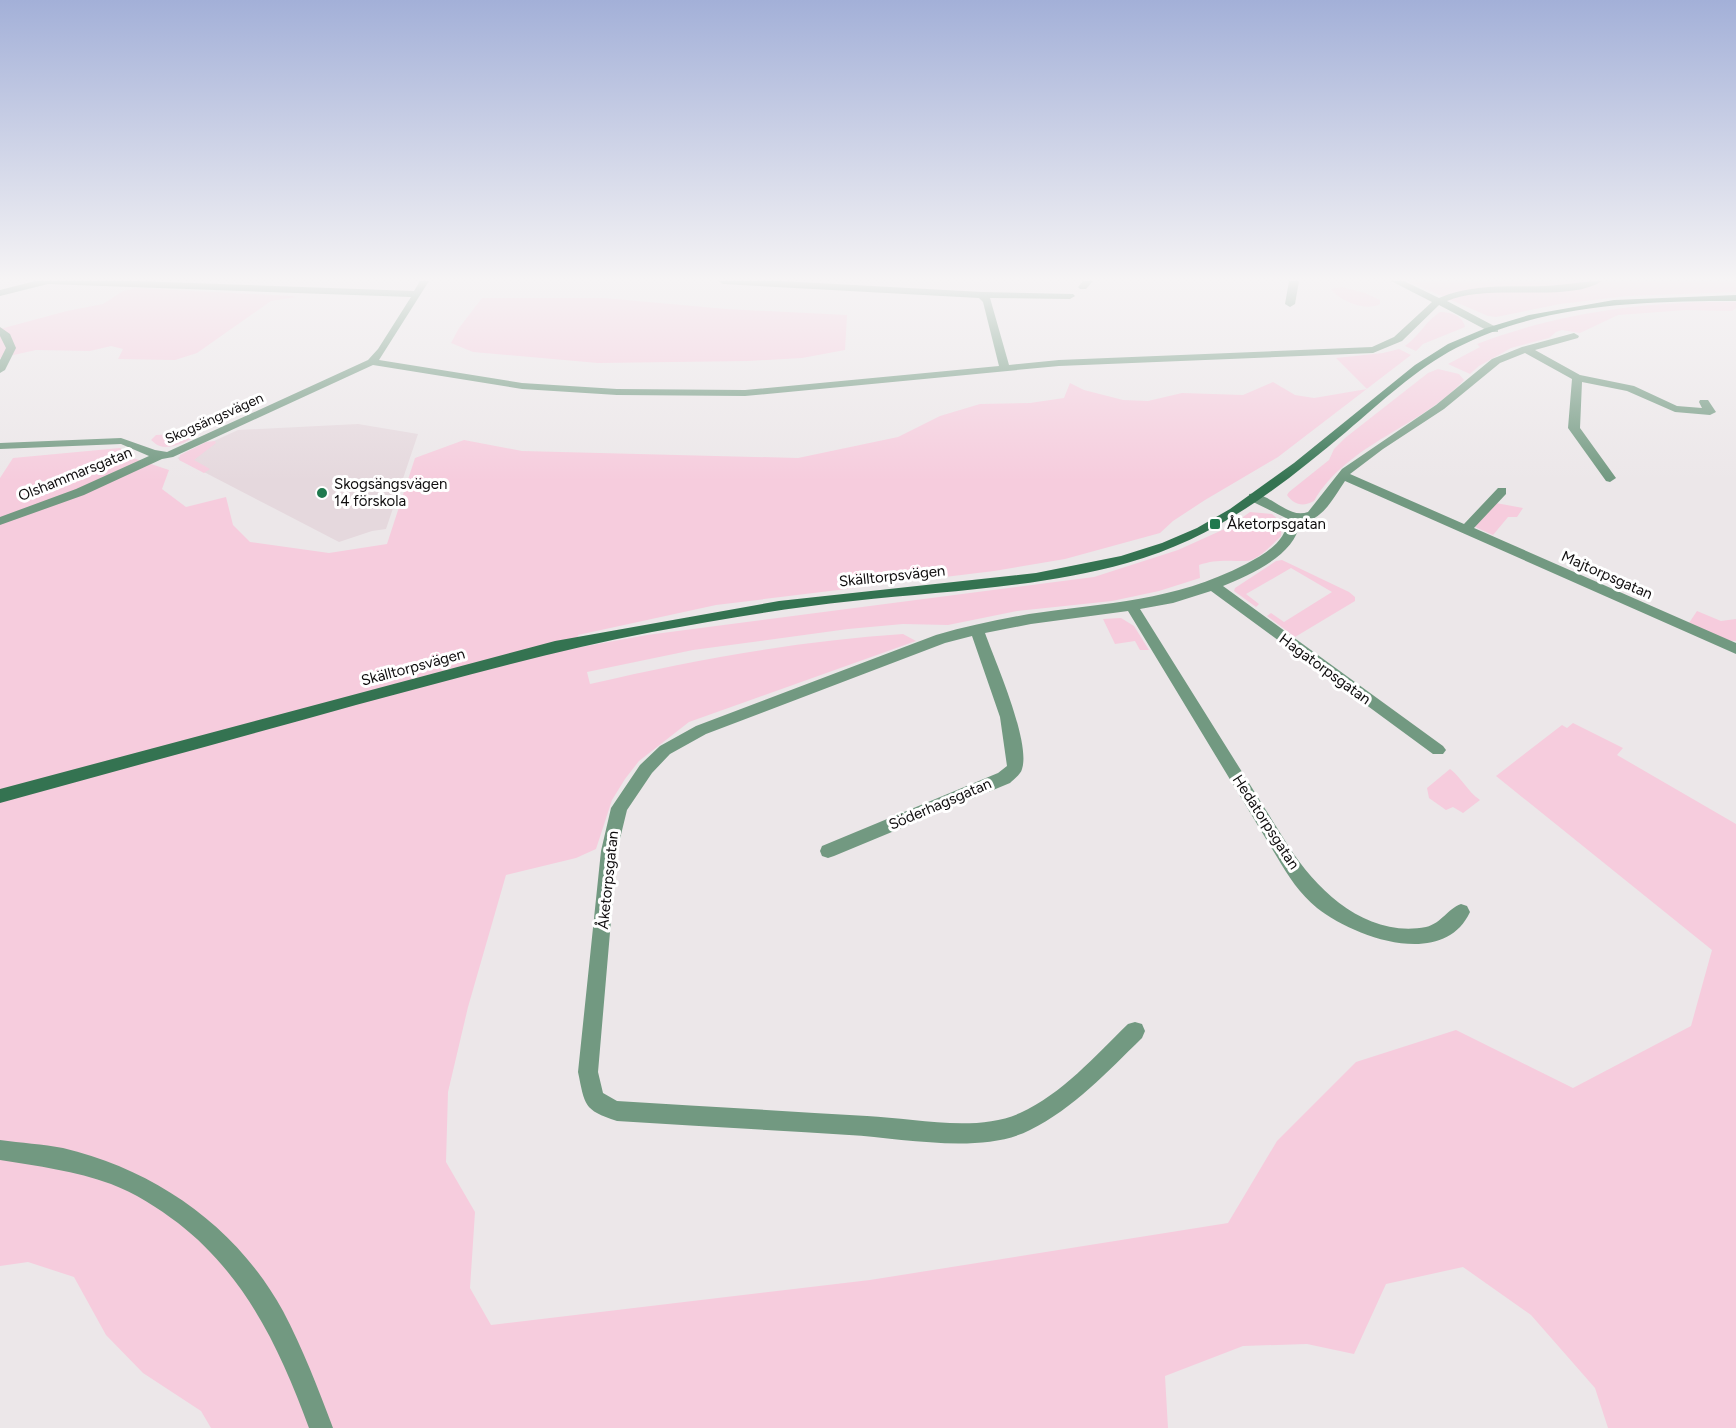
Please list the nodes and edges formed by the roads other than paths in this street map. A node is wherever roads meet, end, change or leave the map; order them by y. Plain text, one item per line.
1 (11, 348) edge
2 (383, 348) edge
3 (1000, 348) edge
4 (1379, 348) edge
5 (1452, 348) edge
6 (1531, 348) edge
7 (1526, 349) junction
8 (372, 362) junction
9 (1005, 368) junction
10 (0, 369) edge
11 (1577, 378) junction
12 (1704, 402) dead end
13 (0, 446) edge
14 (161, 455) junction
15 (1344, 476) junction
16 (1611, 478) dead end
17 (1502, 490) dead end
18 (1253, 497) junction
19 (1294, 518) junction
20 (0, 521) edge
21 (1465, 530) junction
22 (1214, 586) junction
23 (1132, 608) junction
24 (977, 629) junction
25 (1736, 649) edge
26 (1438, 750) dead end
27 (0, 796) edge
28 (828, 851) dead end
29 (1461, 912) dead end
30 (1134, 1031) dead end
31 (0, 1150) edge
32 (321, 1428) edge

1 - 10 street
2 - 8 street, Skogsängsvägen
3 - 9 street
4 - 9 street
5 - 18 street, Skälltorpsvägen
6 - 7 street
7 - 11 street
7 - 15 street
8 - 9 street
8 - 14 street, Skogsängsvägen
11 - 12 street
11 - 16 street
13 - 14 street, Skogsängsvägen
14 - 20 street, Olshammarsgatan
15 - 19 street
15 - 21 street, Majtorpsgatan
17 - 21 street
18 - 19 street
18 - 27 street, Skälltorpsvägen
19 - 22 street, Åketorpsgatan
21 - 25 street, Majtorpsgatan
22 - 23 street, Åketorpsgatan
22 - 26 street, Hagatorpsgatan
23 - 24 street, Åketorpsgatan
23 - 29 street, Hedatorpsgatan
24 - 28 street, Söderhagsgatan
24 - 30 street, Åketorpsgatan
31 - 32 street

